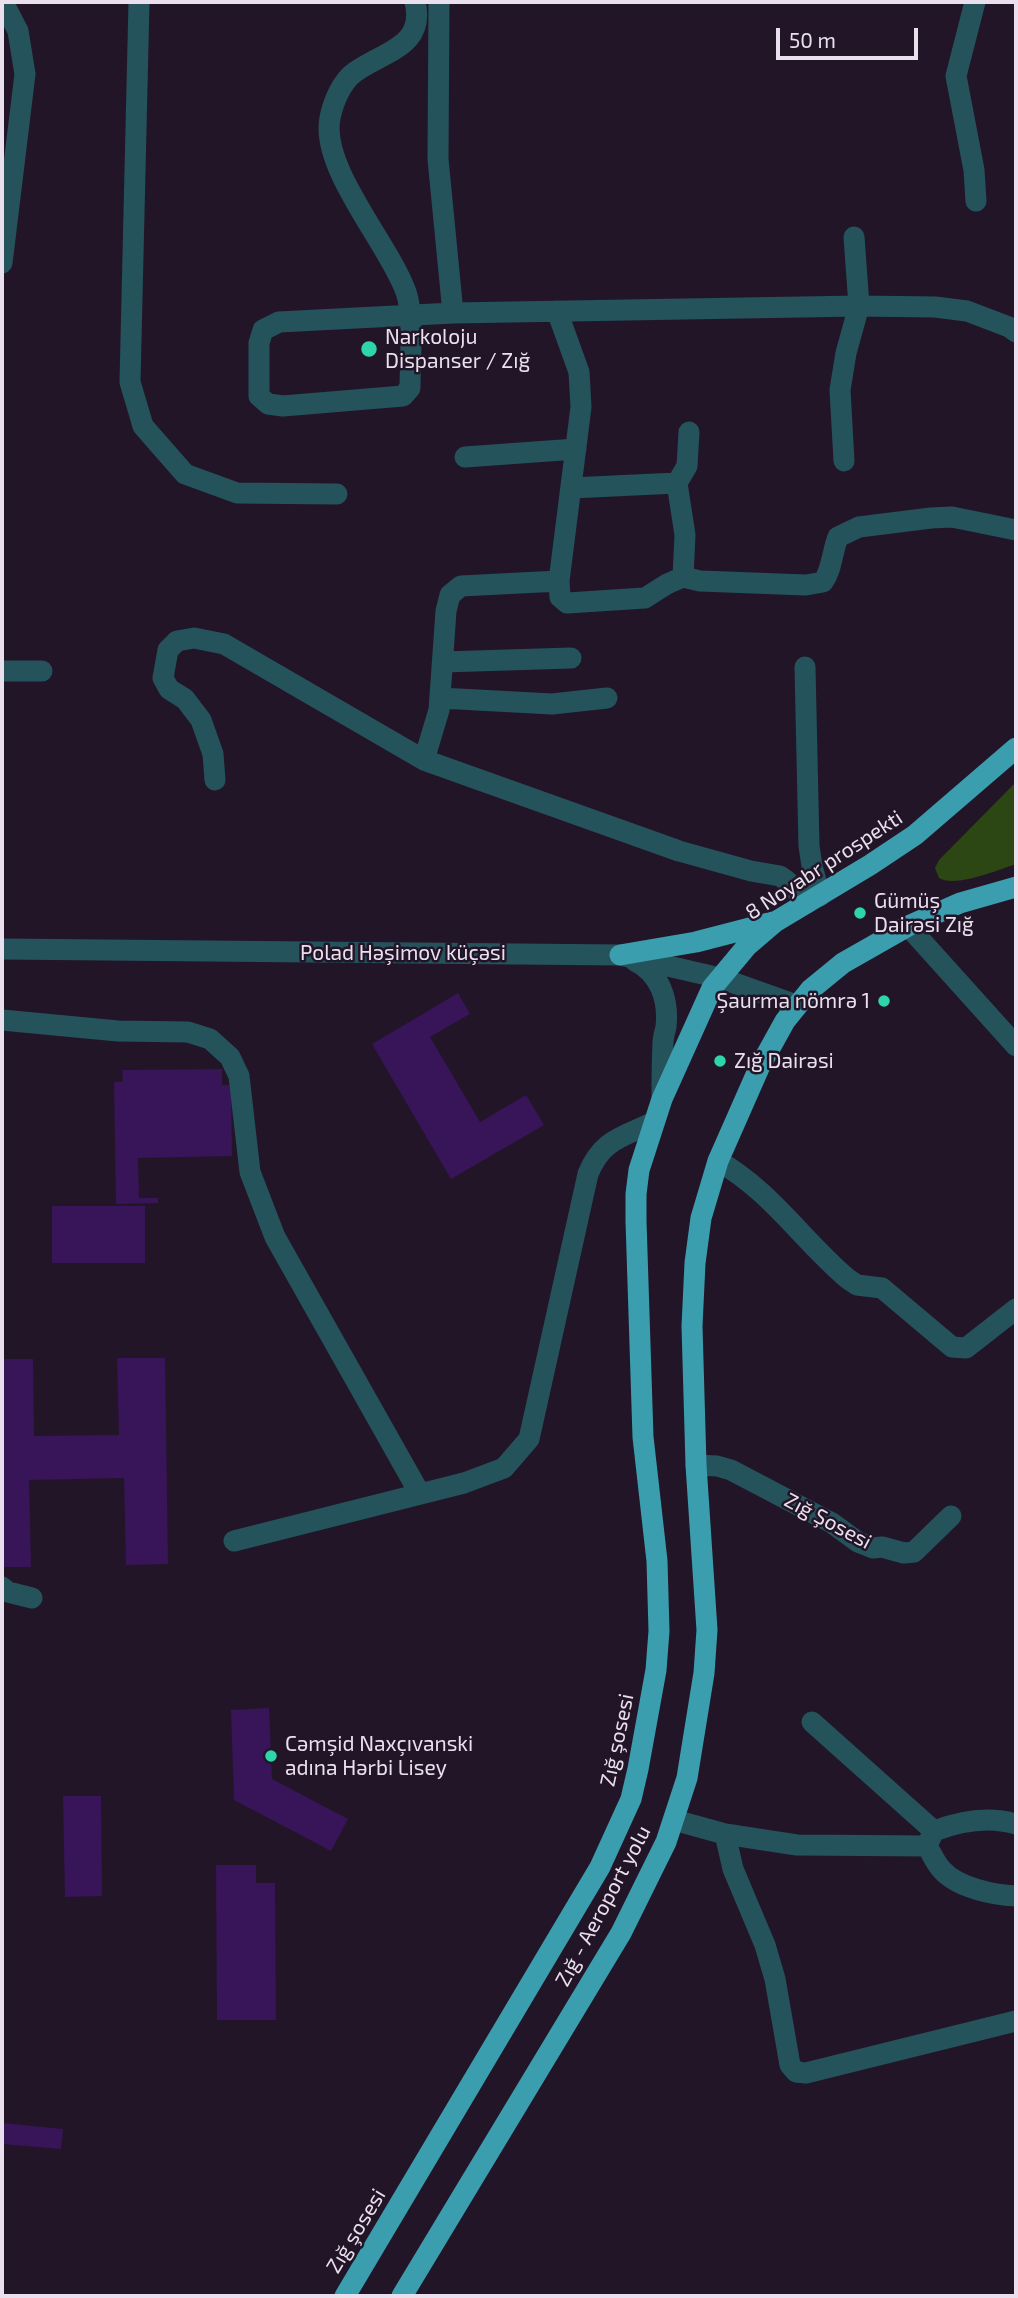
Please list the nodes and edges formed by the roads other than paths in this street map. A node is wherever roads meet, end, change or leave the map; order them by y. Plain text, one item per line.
1 (3, 2) edge
2 (139, 2) edge
3 (415, 2) edge
4 (439, 2) edge
5 (975, 2) edge
6 (976, 201) dead end
7 (854, 237) dead end
8 (2, 263) edge
9 (859, 306) junction
10 (557, 311) junction
11 (453, 313) junction
12 (409, 315) junction
13 (1016, 332) edge
14 (689, 432) dead end
15 (576, 449) junction
16 (465, 457) dead end
17 (844, 461) dead end
18 (677, 483) junction
19 (571, 488) junction
20 (337, 494) dead end
21 (1016, 530) edge
22 (683, 578) junction
23 (559, 581) junction
24 (571, 658) dead end
25 (443, 662) junction
26 (806, 667) dead end
27 (2, 671) edge
28 (42, 671) dead end
29 (440, 698) junction
30 (607, 698) dead end
31 (1016, 748) edge
32 (424, 760) junction
33 (215, 780) dead end
34 (1016, 887) edge
35 (814, 900) junction
36 (775, 922) junction
37 (908, 926) junction
38 (2, 949) edge
39 (620, 954) junction
40 (720, 978) junction
41 (796, 1005) junction
42 (2, 1020) edge
43 (1016, 1046) edge
44 (662, 1099) junction
45 (654, 1122) junction
46 (718, 1161) junction
47 (1016, 1309) edge
48 (696, 1465) junction
49 (420, 1494) junction
50 (951, 1516) dead end
51 (234, 1541) dead end
52 (2, 1587) edge
53 (32, 1598) dead end
54 (812, 1722) dead end
55 (674, 1820) junction
56 (1016, 1824) edge
57 (725, 1834) junction
58 (930, 1838) junction
59 (1016, 1896) edge
60 (1016, 2021) edge
61 (345, 2296) edge
62 (402, 2296) edge

1 - 8 street
2 - 20 street
3 - 12 street
4 - 11 street
5 - 6 street
7 - 9 street
9 - 10 street
9 - 13 street
9 - 17 street
10 - 11 street
10 - 15 street
11 - 12 street
12 - 12 street
14 - 18 street
15 - 16 street
15 - 19 street
18 - 19 street
18 - 22 street
19 - 23 street
21 - 22 street
22 - 23 street
23 - 25 street
24 - 25 street
25 - 29 street
26 - 35 street
27 - 28 street
29 - 30 street
29 - 32 street
31 - 35 highway, 8 Noyabr prospekti
32 - 33 street
32 - 35 street
34 - 37 highway
35 - 36 highway, 8 Noyabr prospekti
36 - 39 highway
36 - 40 highway, 8 Noyabr prospekti
37 - 41 highway
37 - 43 street
38 - 39 street, Polad Həşimov küçəsi
39 - 40 street, Polad Həşimov küçəsi
39 - 44 street
40 - 41 street, Polad Həşimov küçəsi
40 - 44 highway, 8 Noyabr prospekti
41 - 46 highway
42 - 49 street
44 - 45 highway, 8 Noyabr prospekti
45 - 49 street
45 - 61 highway, Zığ şosesi
46 - 47 street
46 - 48 highway, Zığ - Aeroport yolu
48 - 50 street, Zığ Şosesi
48 - 55 highway, Zığ - Aeroport yolu
49 - 51 street
52 - 53 street
54 - 58 street
55 - 57 street
55 - 62 highway, Zığ - Aeroport yolu
56 - 58 street
57 - 58 street
57 - 60 street
58 - 59 street

